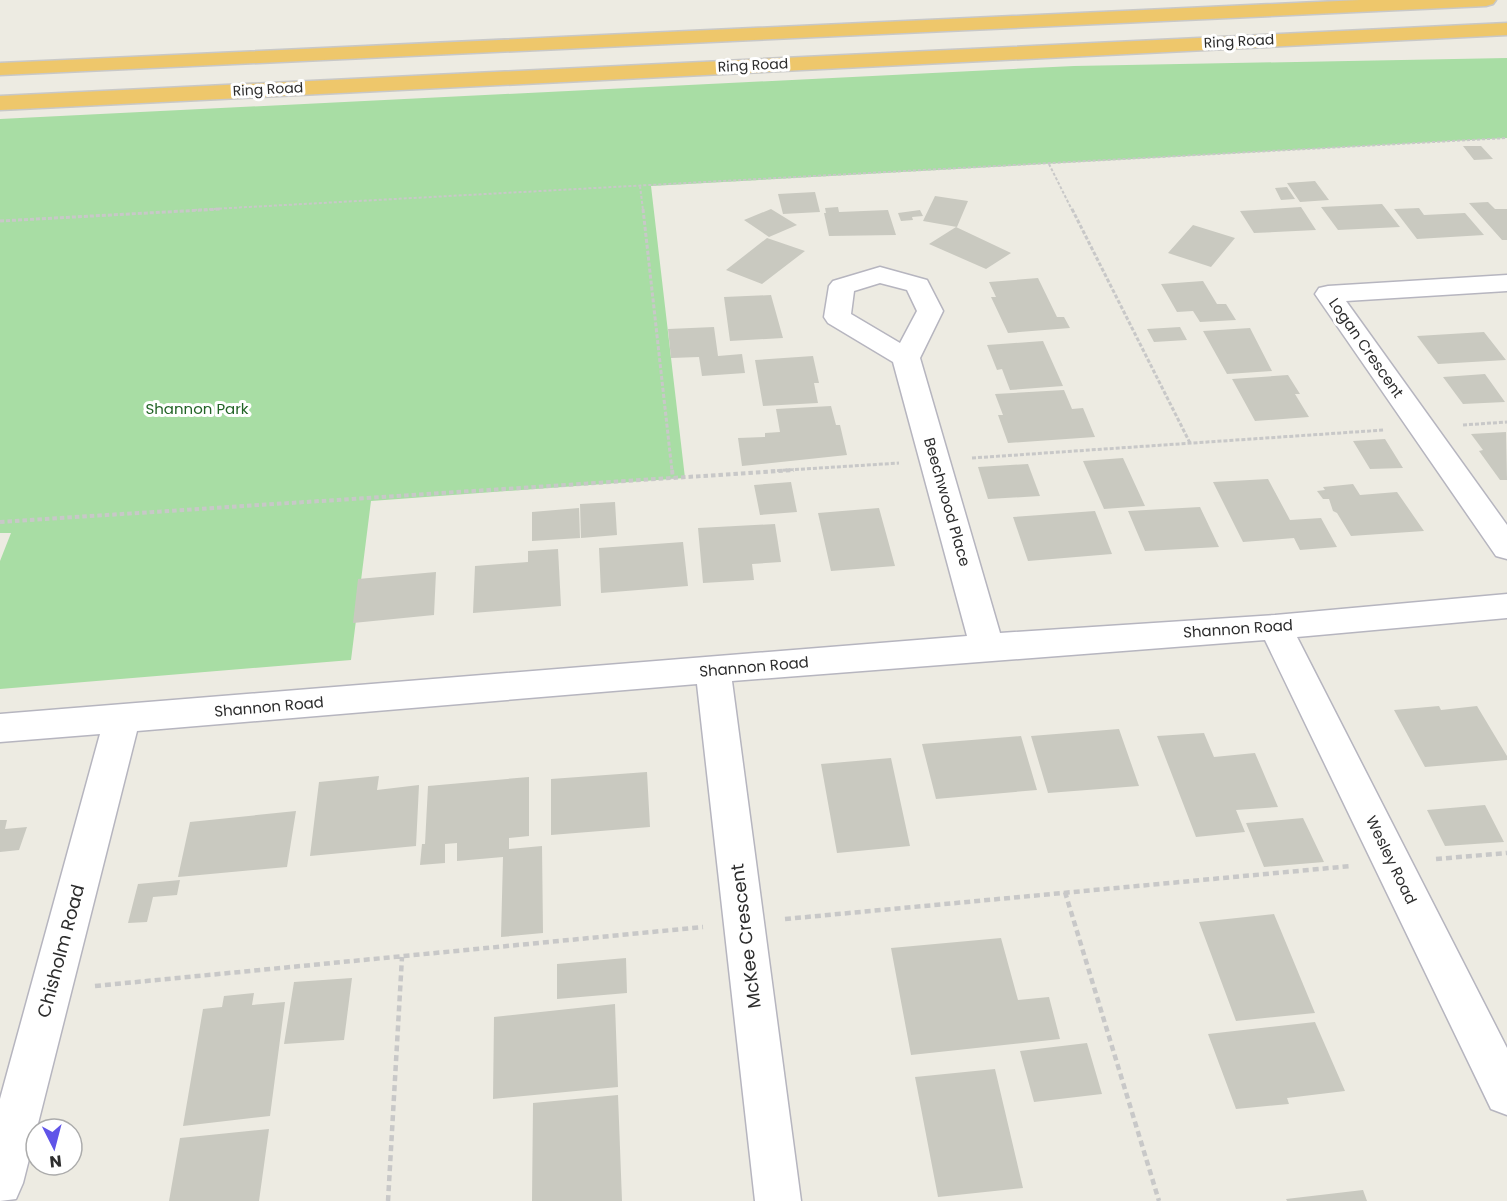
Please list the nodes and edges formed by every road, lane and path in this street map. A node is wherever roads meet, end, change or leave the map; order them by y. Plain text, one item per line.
1 (1368, 0) edge
2 (1486, 0) edge
3 (1032, 22) junction
4 (1507, 29) edge
5 (1495, 49) dead end
6 (1042, 50) junction
7 (0, 69) edge
8 (0, 103) edge
9 (1507, 138) edge
10 (1049, 164) junction
11 (640, 186) junction
12 (0, 220) edge
13 (1507, 283) edge
14 (906, 358) dead end
15 (1507, 422) edge
16 (1421, 428) junction
17 (1190, 443) junction
18 (935, 461) junction
19 (673, 479) junction
20 (0, 522) edge
21 (1507, 548) edge
22 (1507, 606) edge
23 (1275, 627) junction
24 (987, 647) junction
25 (713, 671) junction
26 (122, 718) junction
27 (0, 728) edge
28 (1065, 892) dead end
29 (402, 957) dead end
30 (1507, 1094) edge
31 (0, 1183) edge
32 (388, 1201) edge
33 (778, 1201) edge
34 (1159, 1201) edge

1 - 3 highway
2 - 3 highway, Ring Road
3 - 7 highway, Ring Road
4 - 6 highway, Ring Road
5 - 6 highway
6 - 8 highway, Ring Road
9 - 10 path
10 - 11 path
10 - 17 path
11 - 12 path
11 - 19 path
13 - 16 street, Logan Crescent
14 - 18 street, Beechwood Place
15 - 16 path
16 - 17 path
16 - 21 street, Logan Crescent
17 - 18 path
18 - 19 path
18 - 24 street, Beechwood Place
19 - 20 path
22 - 23 street, Shannon Road
23 - 24 street, Shannon Road
23 - 30 street, Wesley Road
24 - 25 street, Shannon Road
25 - 26 street, Shannon Road
25 - 33 street, McKee Crescent
26 - 27 street, Shannon Road
26 - 31 street, Chisholm Road
28 - 34 path
29 - 32 path

